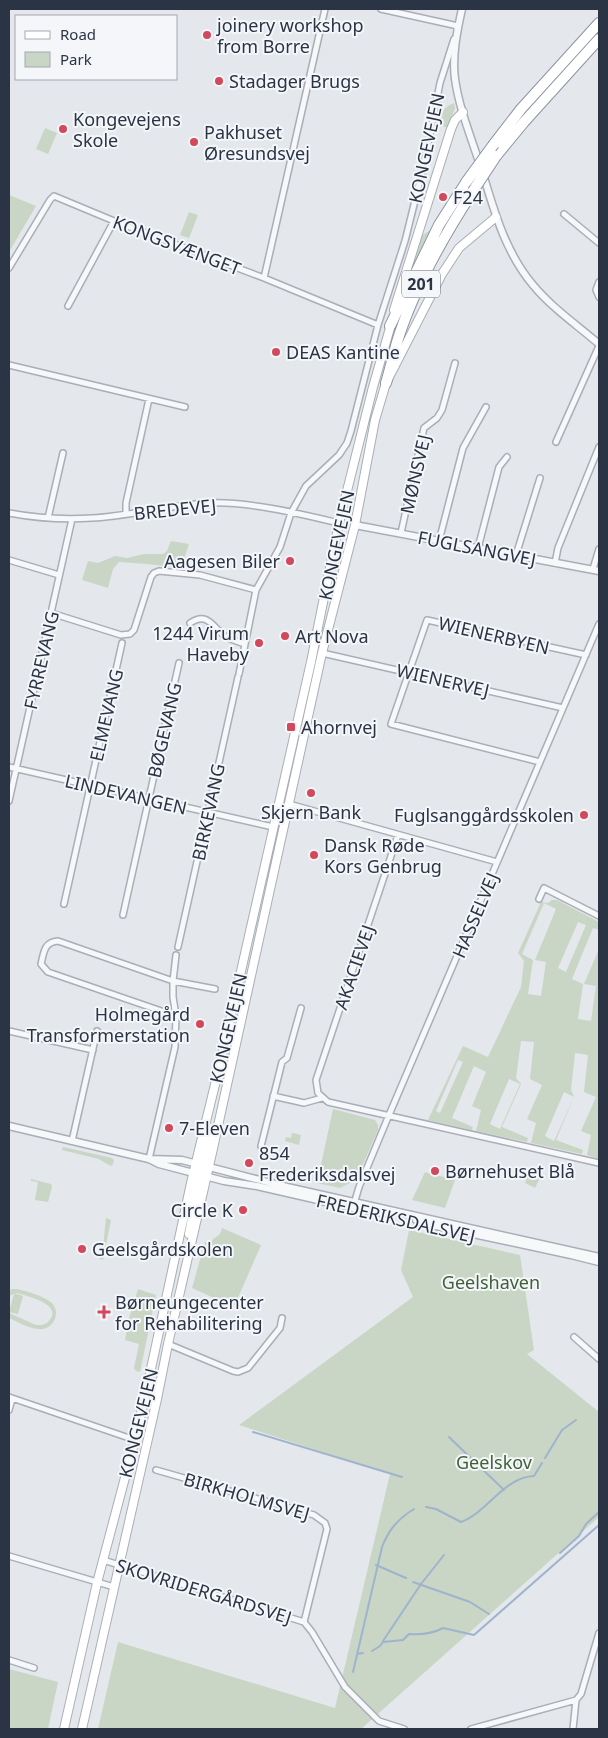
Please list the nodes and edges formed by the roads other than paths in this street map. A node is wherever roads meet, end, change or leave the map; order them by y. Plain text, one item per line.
1 (325, 9) edge
2 (381, 9) edge
3 (462, 9) edge
4 (599, 23) edge
5 (458, 26) junction
6 (599, 38) edge
7 (463, 112) junction
8 (564, 214) dead end
9 (496, 217) junction
10 (114, 221) junction
11 (599, 243) edge
12 (9, 268) edge
13 (264, 278) junction
14 (599, 282) edge
15 (599, 297) edge
16 (68, 306) dead end
17 (378, 325) junction
18 (390, 326) junction
19 (599, 345) edge
20 (455, 363) dead end
21 (9, 366) edge
22 (386, 383) junction
23 (149, 399) junction
24 (185, 407) dead end
25 (486, 407) dead end
26 (556, 442) dead end
27 (599, 447) edge
28 (63, 453) dead end
29 (506, 457) dead end
30 (540, 478) dead end
31 (9, 513) edge
32 (291, 513) junction
33 (126, 514) junction
34 (48, 518) junction
35 (72, 519) junction
36 (340, 523) junction
37 (355, 525) junction
38 (401, 533) junction
39 (439, 541) junction
40 (478, 548) junction
41 (599, 549) edge
42 (516, 555) junction
43 (9, 560) edge
44 (555, 563) junction
45 (596, 570) edge
46 (59, 574) junction
47 (256, 590) junction
48 (51, 613) junction
49 (190, 623) dead end
50 (599, 624) edge
51 (122, 642) dead end
52 (245, 644) junction
53 (322, 654) junction
54 (586, 655) junction
55 (179, 663) dead end
56 (408, 672) junction
57 (563, 708) junction
58 (540, 762) junction
59 (9, 767) edge
60 (16, 769) junction
61 (90, 786) junction
62 (149, 799) junction
63 (9, 801) edge
64 (289, 804) junction
65 (208, 812) junction
66 (273, 827) junction
67 (398, 835) junction
68 (497, 862) junction
69 (539, 899) dead end
70 (64, 904) dead end
71 (123, 915) dead end
72 (599, 916) edge
73 (178, 947) dead end
74 (176, 955) dead end
75 (173, 981) junction
76 (215, 989) dead end
77 (301, 1008) dead end
78 (176, 1016) junction
79 (9, 1031) edge
80 (98, 1031) dead end
81 (93, 1050) junction
82 (273, 1096) junction
83 (322, 1098) junction
84 (389, 1116) junction
85 (9, 1126) edge
86 (72, 1141) junction
87 (261, 1146) dead end
88 (150, 1159) junction
89 (599, 1164) edge
90 (202, 1166) junction
91 (200, 1175) junction
92 (354, 1205) junction
93 (599, 1257) edge
94 (599, 1262) edge
95 (282, 1318) dead end
96 (574, 1337) dead end
97 (168, 1344) junction
98 (599, 1358) edge
99 (10, 1398) edge
100 (9, 1410) edge
101 (135, 1440) junction
102 (156, 1470) dead end
103 (9, 1557) edge
104 (103, 1560) junction
105 (119, 1564) junction
106 (97, 1583) junction
107 (114, 1587) junction
108 (304, 1622) junction
109 (599, 1633) edge
110 (9, 1660) edge
111 (34, 1668) dead end
112 (576, 1700) junction
113 (64, 1729) edge
114 (82, 1729) edge
115 (404, 1729) edge
116 (471, 1729) edge
117 (573, 1729) edge

1 - 13 street
2 - 5 street
3 - 5 street, KONGEVEJEN
4 - 18 highway, 201, bridge
5 - 7 street, KONGEVEJEN
5 - 17 street, KONGEVEJEN
6 - 22 highway, 201, bridge
7 - 9 street, KONGEVEJEN
7 - 18 main road, 201
8 - 11 street
9 - 19 street, KONGEVEJEN
9 - 22 main road, 201
10 - 12 street, KONGSVÆNGET
10 - 13 street, KONGSVÆNGET
10 - 16 street
13 - 17 street, KONGSVÆNGET
14 - 15 street
17 - 32 street, KONGEVEJEN
18 - 36 main road, KONGEVEJEN / 201
19 - 26 street
20 - 38 street, MØNSVEJ
21 - 23 street
22 - 37 main road, KONGEVEJEN / 201
23 - 24 street
23 - 33 street
25 - 39 street
27 - 44 street
28 - 34 street
29 - 40 street
30 - 42 street
31 - 34 street, BREDEVEJ
32 - 33 street, BREDEVEJ
32 - 36 street, BREDEVEJ
32 - 47 street, KONGEVEJEN
33 - 35 street, BREDEVEJ
34 - 35 street, BREDEVEJ
35 - 46 street, FYRREVANG
36 - 66 main road, KONGEVEJEN / 201
37 - 38 street, FUGLSANGVEJ
37 - 53 main road, KONGEVEJEN / 201
38 - 39 street, FUGLSANGVEJ
39 - 40 street, FUGLSANGVEJ
40 - 42 street, FUGLSANGVEJ
41 - 45 street
42 - 44 street, FUGLSANGVEJ
43 - 46 street
44 - 45 street, FUGLSANGVEJ
46 - 48 street, FYRREVANG
47 - 48 street
47 - 52 street, BIRKEVANG
48 - 60 street, FYRREVANG
49 - 52 street
50 - 54 street, HASSELVEJ
51 - 61 street, ELMEVANG
52 - 65 street, BIRKEVANG
53 - 56 street, WIENERVEJ
53 - 64 main road, KONGEVEJEN / 201
54 - 56 street, WIENERBYEN
54 - 57 street, HASSELVEJ
55 - 62 street, BØGEVANG
56 - 57 street, WIENERVEJ
56 - 58 street, WIENERBYEN
57 - 58 street, HASSELVEJ
58 - 68 street, HASSELVEJ
59 - 60 street, LINDEVANGEN
60 - 61 street, LINDEVANGEN
60 - 63 street, FYRREVANG
61 - 62 street, LINDEVANGEN
61 - 70 street, ELMEVANG
62 - 65 street, LINDEVANGEN
62 - 71 street, BØGEVANG
64 - 67 street
64 - 90 main road, KONGEVEJEN / 201
65 - 66 street, LINDEVANGEN
65 - 73 street, BIRKEVANG
66 - 90 main road, KONGEVEJEN / 201
67 - 68 street
67 - 83 street, AKACIEVEJ
68 - 84 street, HASSELVEJ
69 - 72 street
74 - 75 street
75 - 76 street
75 - 78 street
75 - 78 street
77 - 82 street
78 - 88 street
79 - 81 street
80 - 81 street
81 - 86 street
82 - 83 street
82 - 87 street
83 - 84 street
84 - 89 street
84 - 92 street, HASSELVEJ
85 - 86 street
86 - 88 street
88 - 90 street, FREDERIKSDALSVEJ
88 - 91 street, FREDERIKSDALSVEJ
90 - 91 main road, KONGEVEJEN / 201
90 - 91 main road, KONGEVEJEN / 201
90 - 92 street, FREDERIKSDALSVEJ
91 - 92 street, FREDERIKSDALSVEJ
91 - 97 main road, KONGEVEJEN / 201
91 - 101 main road, KONGEVEJEN / 201
92 - 93 street, FREDERIKSDALSVEJ
92 - 94 street, FREDERIKSDALSVEJ
95 - 97 street
96 - 98 street
97 - 105 main road, KONGEVEJEN / 201
99 - 100 street
99 - 101 street
101 - 104 main road, KONGEVEJEN / 201
102 - 108 street, BIRKHOLMSVEJ
103 - 106 street
104 - 105 street, SKOVRIDERGÅRDSVEJ
104 - 106 main road, KONGEVEJEN / 201
105 - 107 main road, KONGEVEJEN / 201
105 - 108 street, SKOVRIDERGÅRDSVEJ
106 - 107 street
106 - 113 main road, KONGEVEJEN / 201
107 - 114 main road, KONGEVEJEN / 201
108 - 115 street, SKOVRIDERGÅRDSVEJ
109 - 112 street
110 - 111 street
112 - 116 street
112 - 117 street

